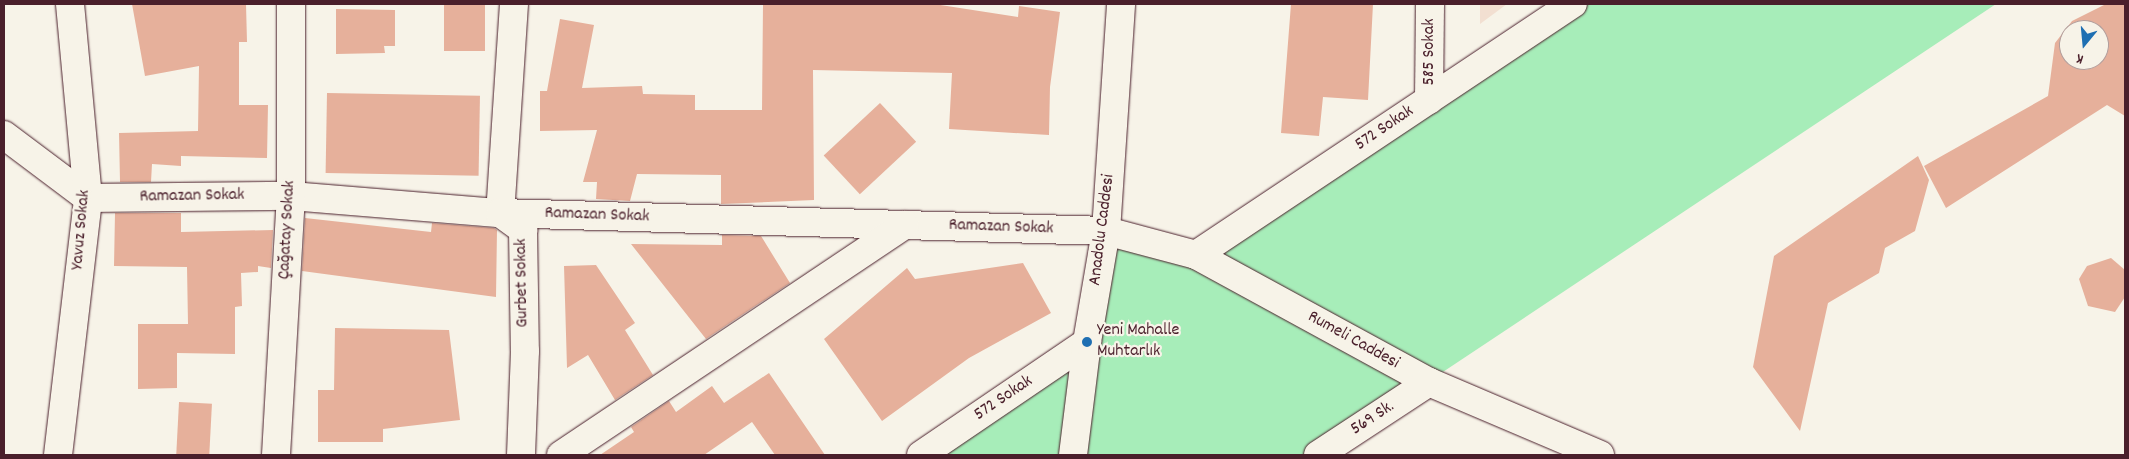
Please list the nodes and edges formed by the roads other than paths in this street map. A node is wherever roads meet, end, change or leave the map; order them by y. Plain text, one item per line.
1 (70, 4) edge
2 (291, 4) edge
3 (514, 4) edge
4 (1121, 4) edge
5 (1430, 4) edge
6 (1573, 4) edge
7 (1429, 100) junction
8 (4, 135) edge
9 (291, 196) junction
10 (88, 198) junction
11 (500, 213) junction
12 (904, 225) junction
13 (1106, 231) junction
14 (1196, 255) junction
15 (1087, 342) junction
16 (1429, 382) junction
17 (58, 455) edge
18 (276, 455) edge
19 (521, 455) edge
20 (561, 455) edge
21 (921, 455) edge
22 (1073, 455) edge
23 (1318, 455) edge
24 (1600, 455) edge

1 - 10 street, Yavuz Sokak
2 - 9 street, Çağatay Sokak
3 - 11 street
4 - 13 street, Anadolu Caddesi
5 - 7 street, 585 Sokak
6 - 7 street, 572 Sokak
7 - 14 street, 572 Sokak
8 - 10 street
9 - 10 street, Ramazan Sokak
9 - 11 street, Ramazan Sokak
9 - 18 street, Çağatay Sokak
10 - 17 street, Yavuz Sokak
11 - 12 street, Ramazan Sokak
11 - 19 street, Gurbet Sokak
12 - 13 street, Ramazan Sokak
12 - 20 street
13 - 14 street, Rumeli Caddesi
13 - 15 street, Anadolu Caddesi
14 - 16 street, Rumeli Caddesi
15 - 21 street, 572 Sokak
15 - 22 street, Anadolu Caddesi
16 - 23 street, 569 Sk.
16 - 24 street, Rumeli Caddesi

